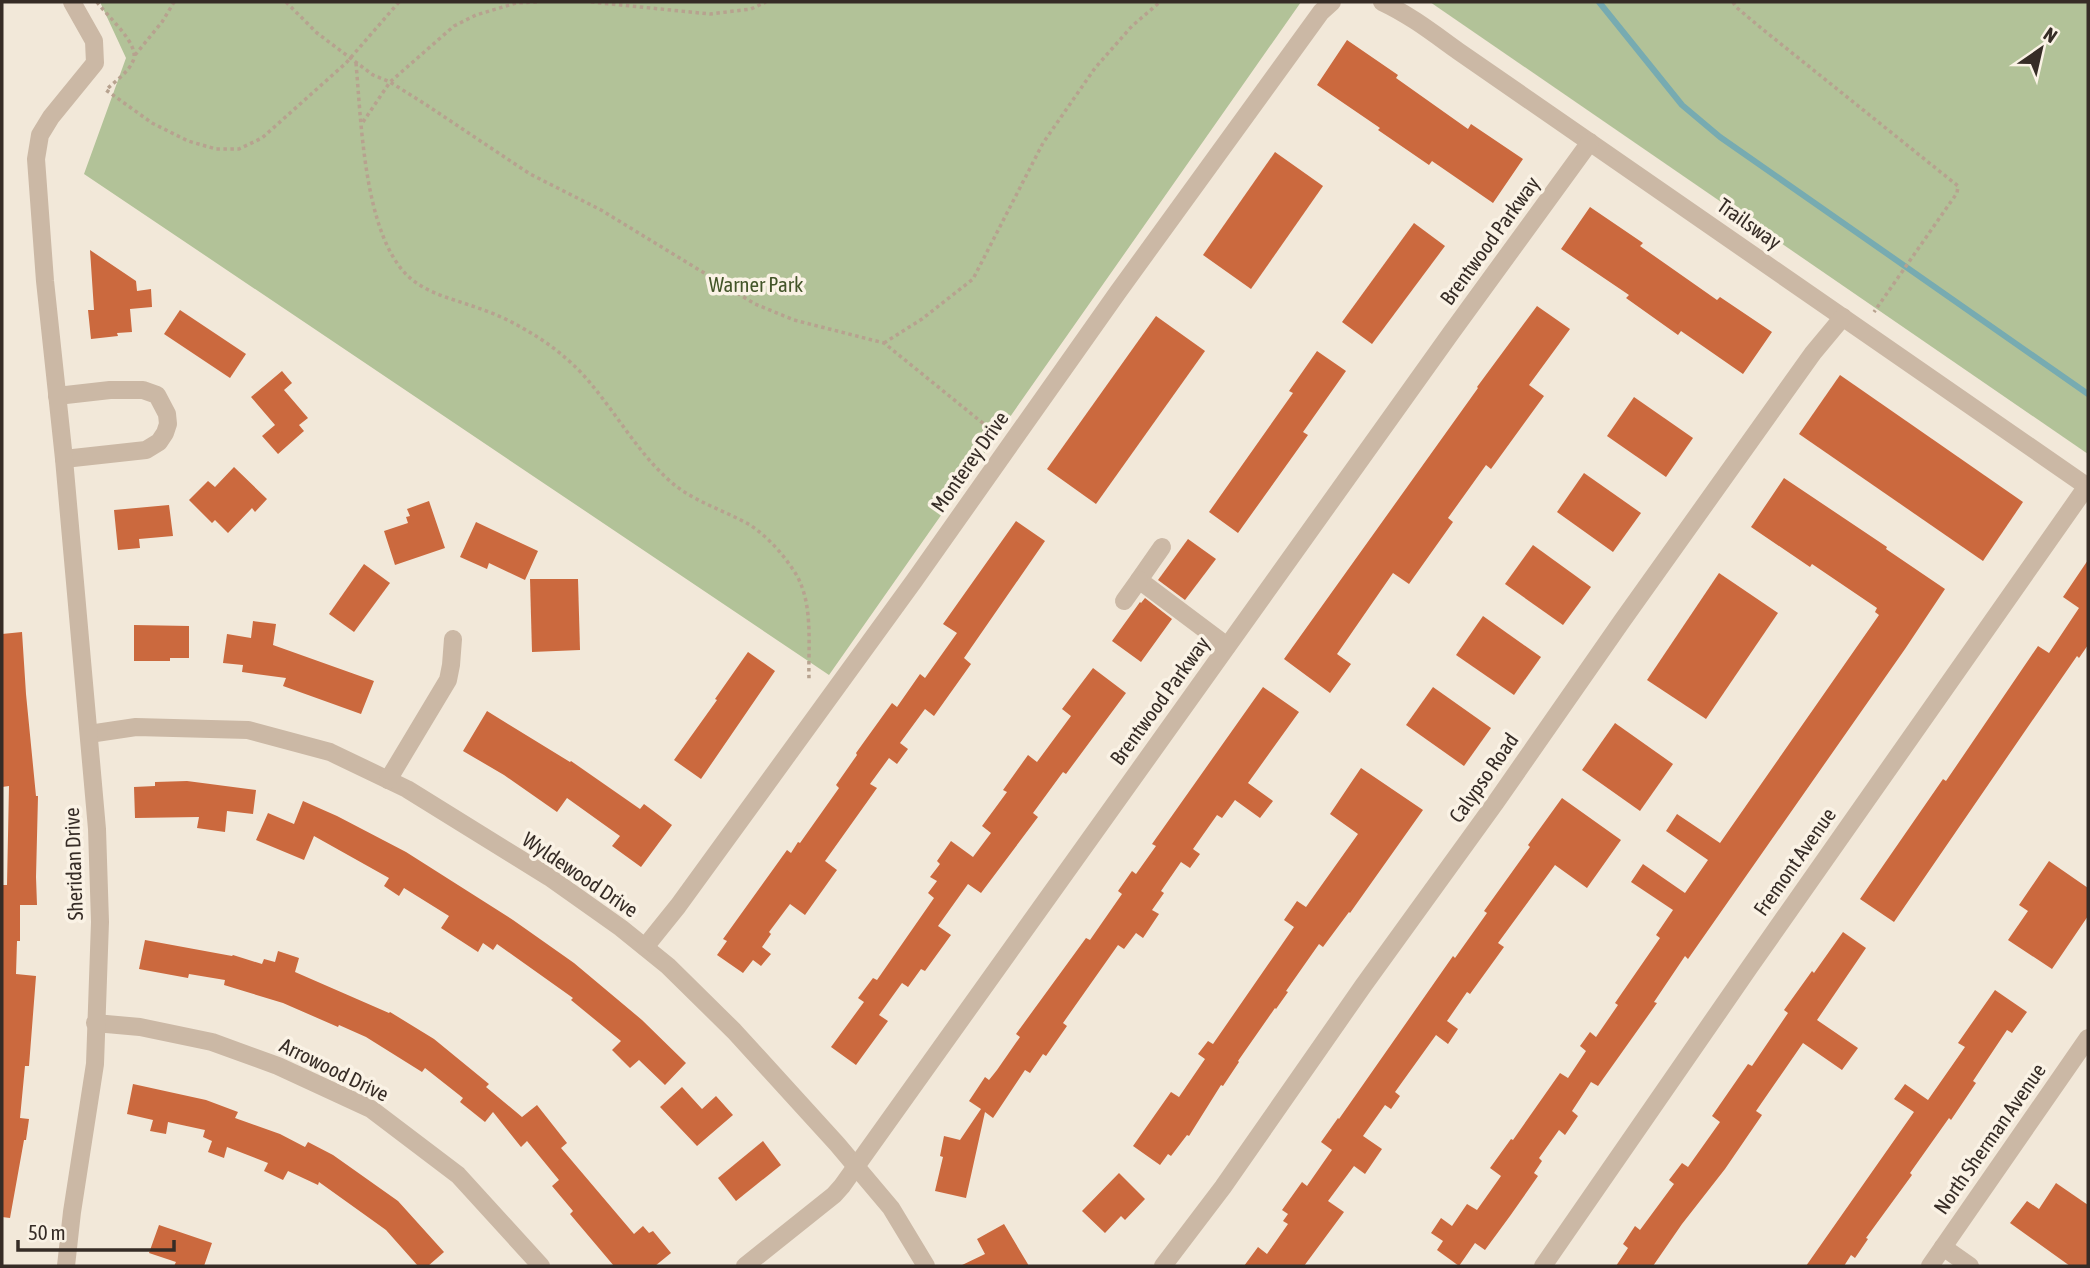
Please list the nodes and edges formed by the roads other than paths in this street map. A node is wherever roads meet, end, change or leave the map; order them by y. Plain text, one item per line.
1 (72, 2) edge
2 (1332, 2) edge
3 (1382, 2) edge
4 (1590, 142) junction
5 (1843, 317) junction
6 (57, 396) junction
7 (64, 459) junction
8 (2088, 487) edge
9 (1162, 547) dead end
10 (1139, 580) junction
11 (1124, 601) dead end
12 (453, 639) dead end
13 (1227, 646) junction
14 (89, 734) junction
15 (388, 780) junction
16 (645, 947) junction
17 (95, 1023) junction
18 (2088, 1038) edge
19 (855, 1165) junction
20 (1943, 1247) junction
21 (66, 1266) edge
22 (541, 1266) edge
23 (745, 1266) edge
24 (926, 1266) edge
25 (1163, 1266) edge
26 (1543, 1266) edge
27 (1930, 1266) edge
28 (1970, 1266) edge

1 - 6 street, Sheridan Drive
2 - 16 street, Monterey Drive
3 - 4 street, Trailsway
4 - 5 street, Trailsway
4 - 13 street, Brentwood Parkway
5 - 8 street, Trailsway
5 - 25 street, Calypso Road
6 - 7 street, Sheridan Drive
6 - 7 street
7 - 14 street, Sheridan Drive
8 - 26 street, Fremont Avenue
9 - 10 street
10 - 11 street
10 - 13 street
12 - 15 street
13 - 19 street, Brentwood Parkway
14 - 15 street, Wyldewood Drive
14 - 17 street, Sheridan Drive
15 - 16 street, Wyldewood Drive
16 - 19 street, Wyldewood Drive
17 - 21 street, Sheridan Drive
17 - 22 street, Arrowood Drive
18 - 20 street, North Sherman Avenue
19 - 23 street, Brentwood Parkway
19 - 24 street, Wyldewood Drive
20 - 27 street, North Sherman Avenue
20 - 28 street

